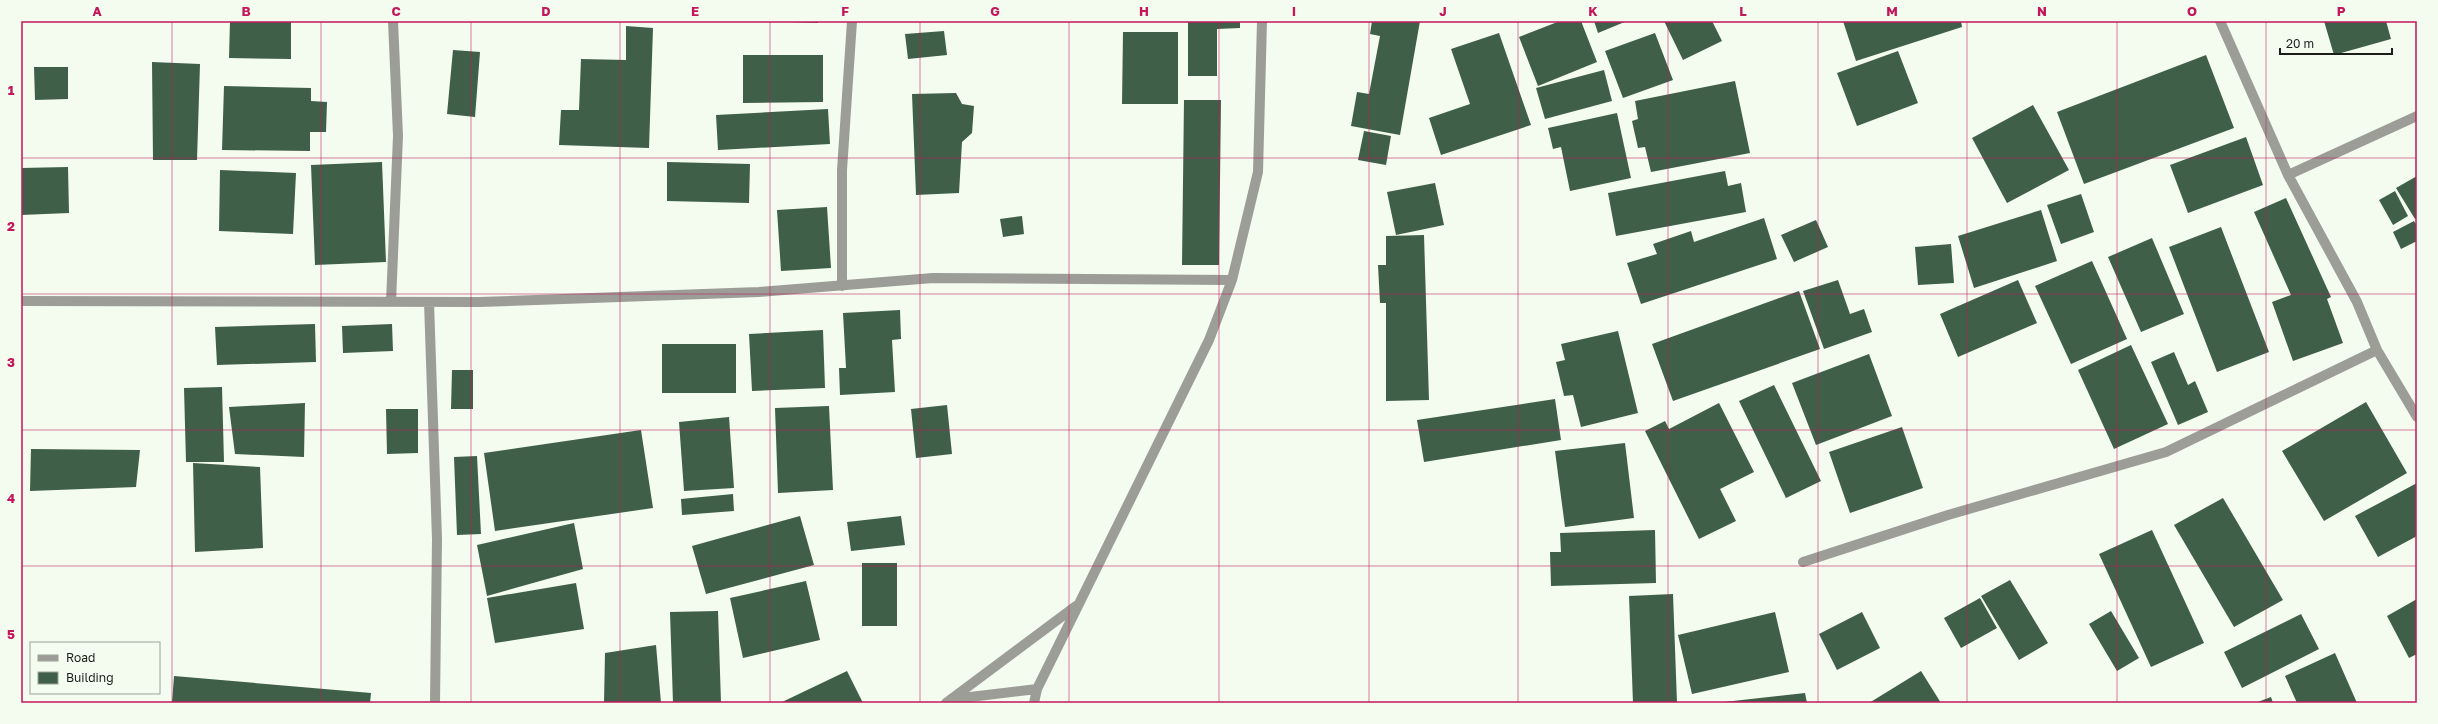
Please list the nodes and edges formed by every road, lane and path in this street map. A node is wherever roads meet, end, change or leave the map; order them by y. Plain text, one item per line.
1 (393, 21) edge
2 (852, 21) edge
3 (1262, 21) edge
4 (2220, 21) edge
5 (2417, 116) edge
6 (2288, 175) junction
7 (1232, 280) junction
8 (842, 286) junction
9 (21, 301) edge
10 (391, 302) junction
11 (429, 302) junction
12 (2377, 350) junction
13 (2417, 417) edge
14 (1803, 562) dead end
15 (1078, 605) junction
16 (1037, 689) junction
17 (949, 701) edge
18 (435, 703) edge
19 (1034, 703) edge

1 - 10 street
2 - 8 street
3 - 7 street
4 - 6 street
5 - 6 street
6 - 12 street
7 - 8 street
7 - 15 street
8 - 11 street
9 - 10 street
10 - 11 street
11 - 18 street
12 - 13 street
12 - 14 street
15 - 16 street
15 - 17 street
16 - 17 street
16 - 19 street

